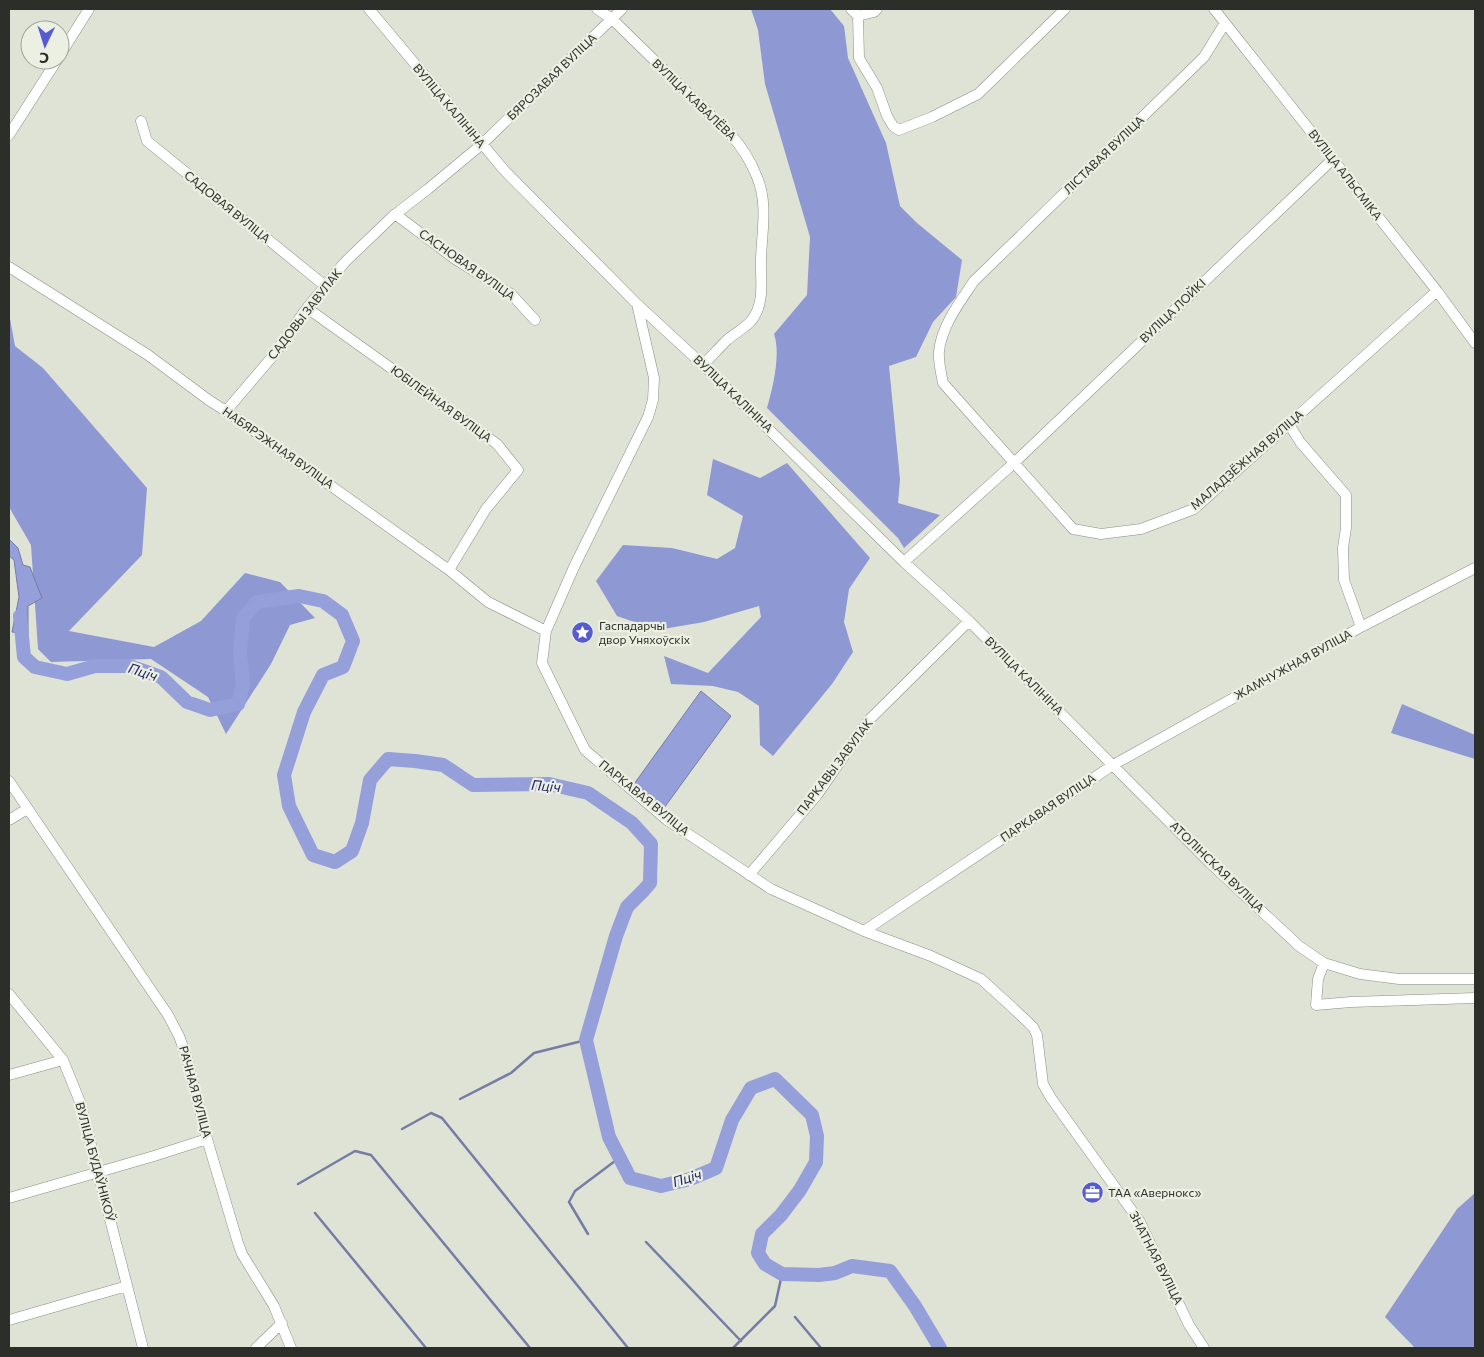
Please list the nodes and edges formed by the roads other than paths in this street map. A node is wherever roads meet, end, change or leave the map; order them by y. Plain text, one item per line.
1 (89, 9) edge
2 (368, 9) edge
3 (597, 9) edge
4 (622, 9) edge
5 (877, 9) edge
6 (1065, 9) edge
7 (1214, 9) edge
8 (855, 12) edge
9 (612, 19) junction
10 (1225, 23) junction
11 (70, 39) edge
12 (51, 70) edge
13 (141, 121) dead end
14 (9, 135) edge
15 (481, 144) junction
16 (1332, 159) junction
17 (395, 214) junction
18 (9, 267) edge
19 (324, 285) junction
20 (1437, 291) junction
21 (637, 304) junction
22 (307, 308) junction
23 (535, 320) dead end
24 (1475, 343) edge
25 (703, 365) junction
26 (226, 411) junction
27 (1289, 424) junction
28 (1014, 463) junction
29 (904, 562) junction
30 (1475, 568) edge
31 (448, 570) junction
32 (969, 621) junction
33 (1361, 627) junction
34 (546, 631) junction
35 (1113, 765) junction
36 (9, 781) edge
37 (27, 809) junction
38 (9, 820) edge
39 (748, 875) junction
40 (864, 931) junction
41 (1324, 963) junction
42 (1475, 979) edge
43 (9, 994) edge
44 (1475, 998) edge
45 (64, 1060) junction
46 (9, 1075) edge
47 (207, 1139) junction
48 (97, 1172) junction
49 (9, 1198) edge
50 (128, 1286) junction
51 (9, 1320) edge
52 (282, 1323) junction
53 (143, 1348) edge
54 (256, 1348) edge
55 (291, 1348) edge
56 (1204, 1348) edge

1 - 11 street
2 - 15 street, ВУЛІЦА КАЛІНІНА
3 - 9 street, ВУЛІЦА КАВАЛЁВА
4 - 9 street, БЯРОЗАВАЯ ВУЛІЦА
5 - 8 street
6 - 8 street
7 - 10 street, ВУЛІЦА АЛЬСМІКА
9 - 15 street, БЯРОЗАВАЯ ВУЛІЦА
9 - 25 street, ВУЛІЦА КАВАЛЁВА
10 - 16 street, ВУЛІЦА АЛЬСМІКА
10 - 28 street, ЛІСТАВАЯ ВУЛІЦА
12 - 14 street
13 - 19 street, САДОВАЯ ВУЛІЦА
15 - 17 street, САДОВЫ ЗАВУЛАК
15 - 21 street, ВУЛІЦА КАЛІНІНА
16 - 20 street, ВУЛІЦА АЛЬСМІКА
16 - 28 street, ВУЛІЦА ЛОЙКІ
17 - 19 street, САДОВЫ ЗАВУЛАК
17 - 23 street, САСНОВАЯ ВУЛІЦА
18 - 26 street, НАБЯРЭЖНАЯ ВУЛІЦА
19 - 22 street, САДОВЫ ЗАВУЛАК
20 - 24 street, ВУЛІЦА АЛЬСМІКА
20 - 27 street, МАЛАДЗЁЖНАЯ ВУЛІЦА
21 - 25 street, ВУЛІЦА КАЛІНІНА
21 - 34 street, ПАРКАВАЯ ВУЛІЦА
22 - 26 street, САДОВЫ ЗАВУЛАК
22 - 31 street, ЮБІЛЕЙНАЯ ВУЛІЦА
25 - 29 street, ВУЛІЦА КАЛІНІНА
26 - 31 street, НАБЯРЭЖНАЯ ВУЛІЦА
27 - 28 street, МАЛАДЗЁЖНАЯ ВУЛІЦА
27 - 33 street
28 - 29 street, ВУЛІЦА ЛОЙКІ
29 - 32 street, ВУЛІЦА КАЛІНІНА
30 - 33 street, ЖАМЧУЖНАЯ ВУЛІЦА
31 - 34 street, НАБЯРЭЖНАЯ ВУЛІЦА
32 - 35 street, ВУЛІЦА КАЛІНІНА
32 - 39 street, ПАРКАВЫ ЗАВУЛАК
33 - 35 street, ЖАМЧУЖНАЯ ВУЛІЦА
34 - 39 street, ПАРКАВАЯ ВУЛІЦА
35 - 40 street, ПАРКАВАЯ ВУЛІЦА
35 - 41 street, АТОЛІНСКАЯ ВУЛІЦА
36 - 37 street, РАЧНАЯ ВУЛІЦА
37 - 38 street
37 - 47 street, РАЧНАЯ ВУЛІЦА
39 - 40 street, ПАРКАВАЯ ВУЛІЦА
40 - 56 street, ЗНАТНАЯ ВУЛІЦА
41 - 42 street, АТОЛІНСКАЯ ВУЛІЦА
41 - 44 street
43 - 45 street, ВУЛІЦА БУДАЎНІКОЎ
45 - 46 street
45 - 48 street, ВУЛІЦА БУДАЎНІКОЎ
47 - 48 street
47 - 52 street, РАЧНАЯ ВУЛІЦА
48 - 49 street
48 - 50 street, ВУЛІЦА БУДАЎНІКОЎ
50 - 51 street
50 - 53 street, ВУЛІЦА БУДАЎНІКОЎ
52 - 54 street
52 - 55 street, РАЧНАЯ ВУЛІЦА

